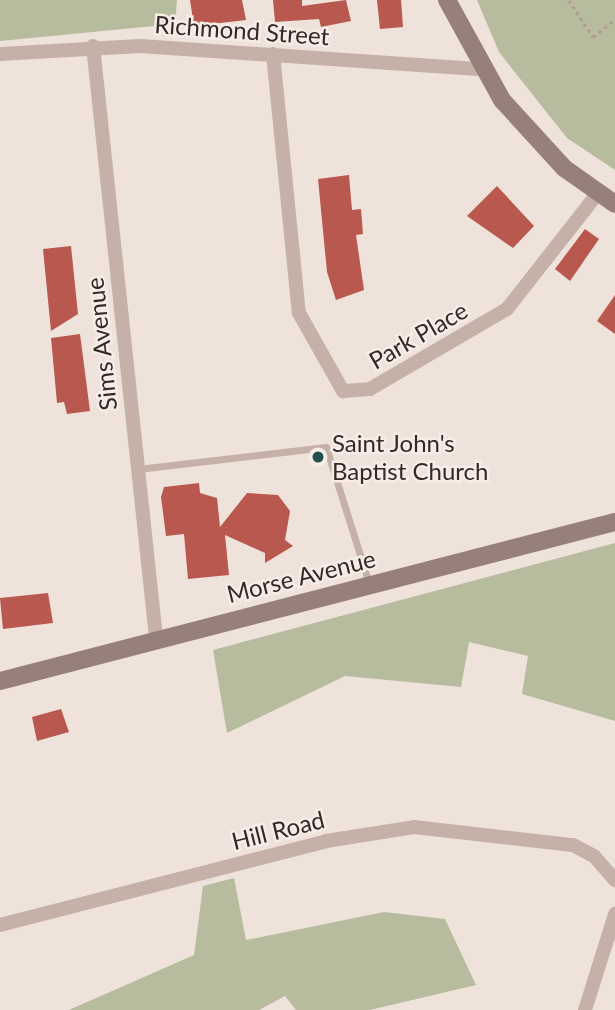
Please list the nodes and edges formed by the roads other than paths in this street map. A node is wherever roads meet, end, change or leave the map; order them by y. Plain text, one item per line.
1 (447, 0) edge
2 (93, 46) junction
3 (0, 54) edge
4 (273, 54) junction
5 (481, 69) junction
6 (598, 193) junction
7 (615, 204) edge
8 (138, 469) junction
9 (615, 522) edge
10 (369, 584) junction
11 (156, 637) junction
12 (0, 681) edge
13 (615, 880) edge
14 (615, 914) edge
15 (0, 925) edge
16 (585, 1010) edge

1 - 5 street
2 - 3 street, Richmond Street
2 - 4 street, Richmond Street
2 - 8 street, Sims Avenue
4 - 5 street, Richmond Street
4 - 6 street, Park Place
5 - 6 street
6 - 7 street
8 - 10 lane
8 - 11 street, Sims Avenue
9 - 10 street, Morse Avenue
10 - 11 street, Morse Avenue
11 - 12 street, Morse Avenue
13 - 15 street, Hill Road
14 - 16 street

